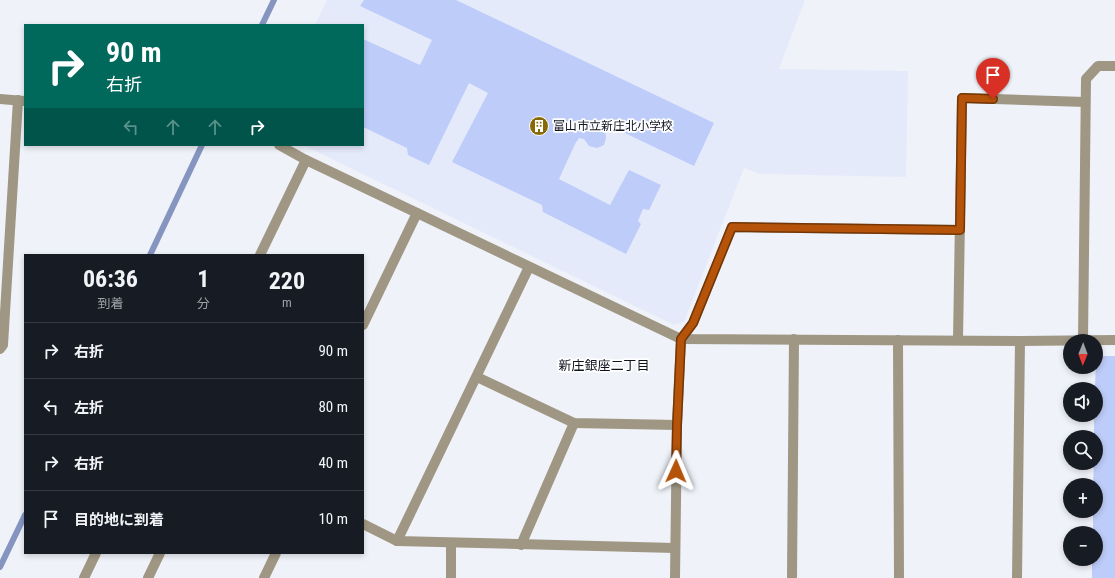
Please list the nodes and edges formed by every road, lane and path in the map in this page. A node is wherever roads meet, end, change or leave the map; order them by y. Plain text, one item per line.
1 (1115, 66) edge
2 (0, 99) edge
3 (22, 100) edge
4 (1086, 102) junction
5 (281, 146) edge
6 (306, 160) junction
7 (417, 213) junction
8 (960, 230) junction
9 (260, 254) edge
10 (529, 267) junction
11 (364, 323) edge
12 (1083, 334) edge
13 (681, 339) junction
14 (794, 339) junction
15 (898, 340) junction
16 (958, 340) junction
17 (1063, 340) edge
18 (1103, 340) edge
19 (1115, 340) edge
20 (1020, 341) junction
21 (0, 349) edge
22 (477, 376) junction
23 (574, 423) junction
24 (677, 425) junction
25 (364, 524) edge
26 (397, 541) junction
27 (451, 543) junction
28 (521, 545) junction
29 (675, 548) junction
30 (96, 554) edge
31 (160, 554) edge
32 (276, 554) edge
33 (84, 578) edge
34 (148, 578) edge
35 (264, 578) edge
36 (451, 578) edge
37 (675, 578) edge
38 (792, 578) edge
39 (899, 578) edge
40 (1017, 578) edge

1 - 4 street
2 - 3 street
3 - 21 street
4 - 8 street
4 - 12 street
5 - 6 street
6 - 7 street
6 - 9 street
7 - 10 street
7 - 11 street
8 - 13 street
8 - 16 street
10 - 13 street
10 - 22 street
13 - 14 street
13 - 24 street
14 - 15 street
14 - 38 street
15 - 16 street
15 - 39 street
16 - 20 street
17 - 20 street
18 - 19 street
20 - 40 street
22 - 23 street
22 - 26 street
23 - 24 street
23 - 28 street
24 - 29 street
25 - 26 street
26 - 27 street
27 - 28 street
27 - 36 street
28 - 29 street
29 - 37 street
30 - 33 street
31 - 34 street
32 - 35 street

